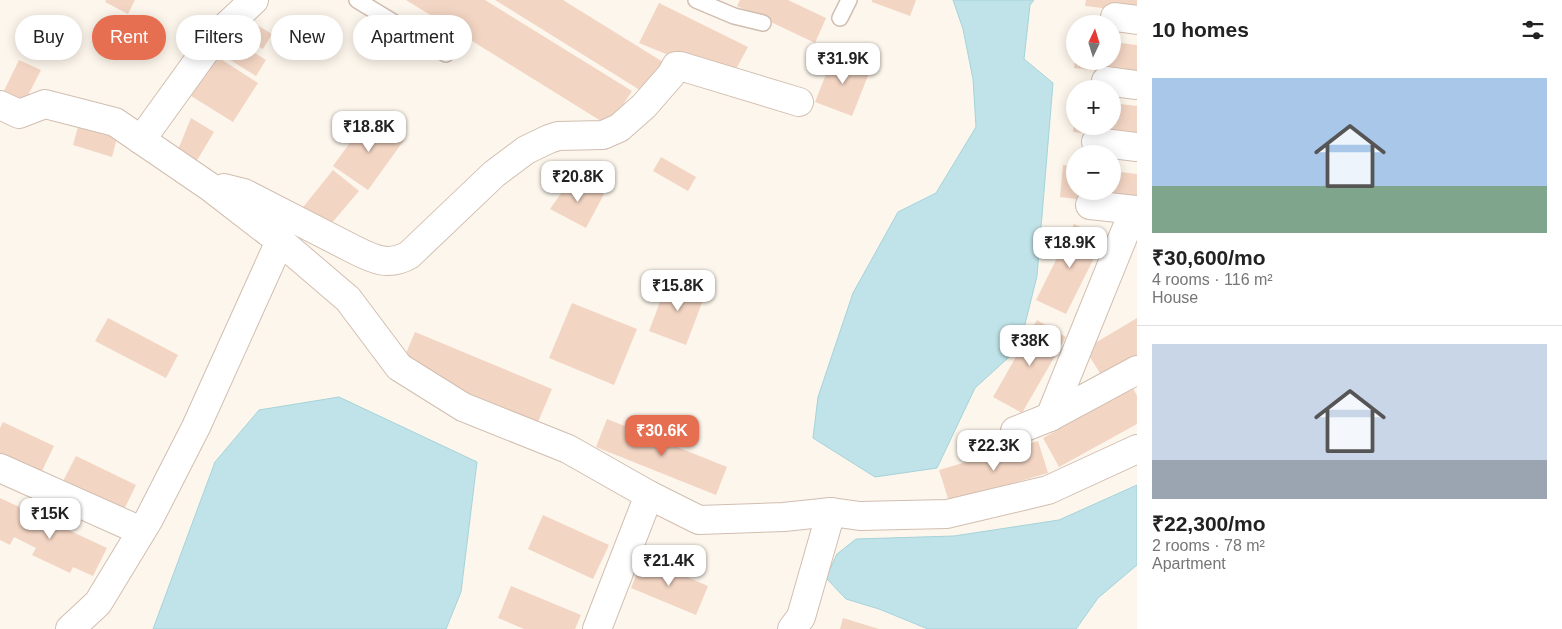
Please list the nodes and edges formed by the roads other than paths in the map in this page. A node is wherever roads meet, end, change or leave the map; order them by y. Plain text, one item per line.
1 (254, 0) edge
2 (357, 0) edge
3 (696, 0) edge
4 (849, 0) edge
5 (382, 15) edge
6 (840, 18) dead end
7 (764, 23) dead end
8 (1121, 83) edge
9 (1137, 85) edge
10 (799, 102) dead end
11 (0, 105) edge
12 (141, 140) junction
13 (1096, 142) dead end
14 (1137, 147) edge
15 (210, 187) junction
16 (1090, 205) dead end
17 (1135, 210) edge
18 (280, 241) junction
19 (1137, 370) edge
20 (1050, 417) junction
21 (1015, 431) dead end
22 (1137, 448) edge
23 (0, 468) edge
24 (649, 495) junction
25 (831, 512) junction
26 (141, 531) junction
27 (801, 625) edge
28 (70, 629) edge
29 (597, 629) edge

1 - 12 street
2 - 5 lane
3 - 7 lane
4 - 6 lane
8 - 9 street
10 - 15 street
11 - 12 street
12 - 15 street
13 - 14 street
15 - 18 street
16 - 17 street
17 - 20 street
18 - 24 street
18 - 26 street
19 - 20 street
20 - 21 street
22 - 25 street
23 - 26 street
24 - 25 street
24 - 29 street
25 - 27 street
26 - 28 street

